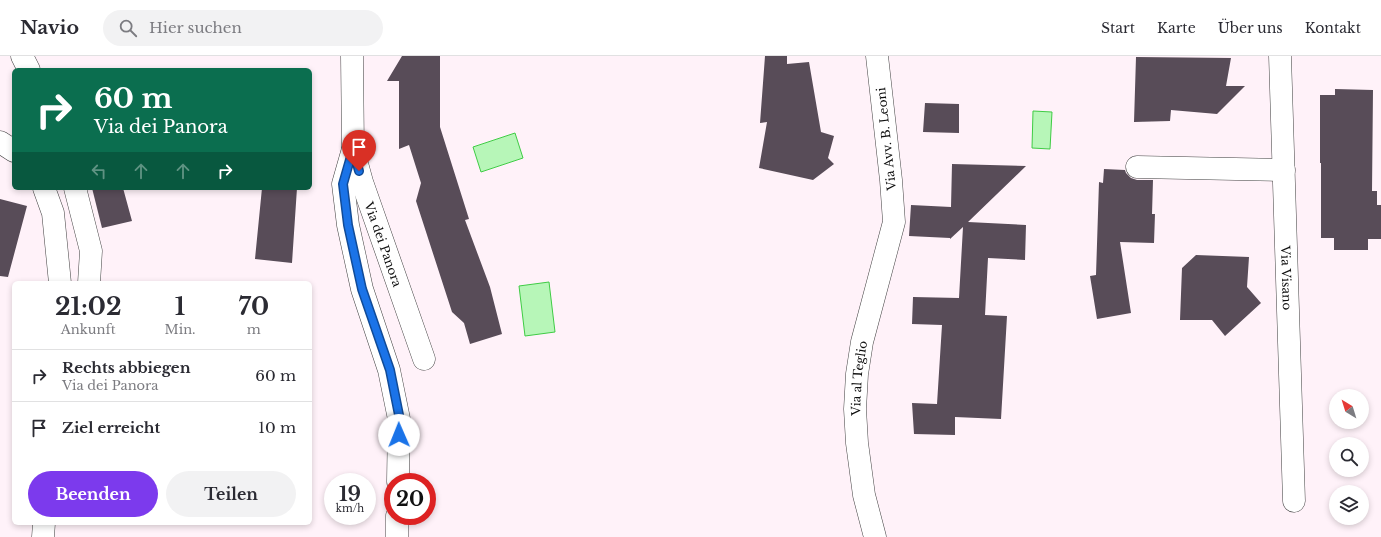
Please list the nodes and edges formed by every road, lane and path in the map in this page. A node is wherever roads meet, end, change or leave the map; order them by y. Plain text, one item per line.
1 (22, 56) edge
2 (352, 56) edge
3 (877, 56) edge
4 (1280, 56) edge
5 (28, 68) edge
6 (0, 142) edge
7 (353, 149) junction
8 (12, 151) edge
9 (1137, 167) dead end
10 (1284, 170) junction
11 (45, 190) edge
12 (76, 190) edge
13 (894, 222) joint
14 (60, 281) edge
15 (88, 281) edge
16 (424, 359) dead end
17 (398, 473) edge
18 (1294, 501) dead end
19 (44, 525) edge
20 (397, 525) edge
21 (43, 537) edge
22 (397, 537) edge
23 (875, 537) edge

1 - 5 street
2 - 7 street, Via dei Panora
3 - 13 street, Via Avv. B. Leoni
4 - 10 street, Via Visano
6 - 8 street
7 - 16 street, Via dei Panora
7 - 17 street
9 - 10 street
10 - 18 street, Via Visano
11 - 14 street
12 - 15 street
13 - 23 street, Via al Teglio
19 - 21 street
20 - 22 street

